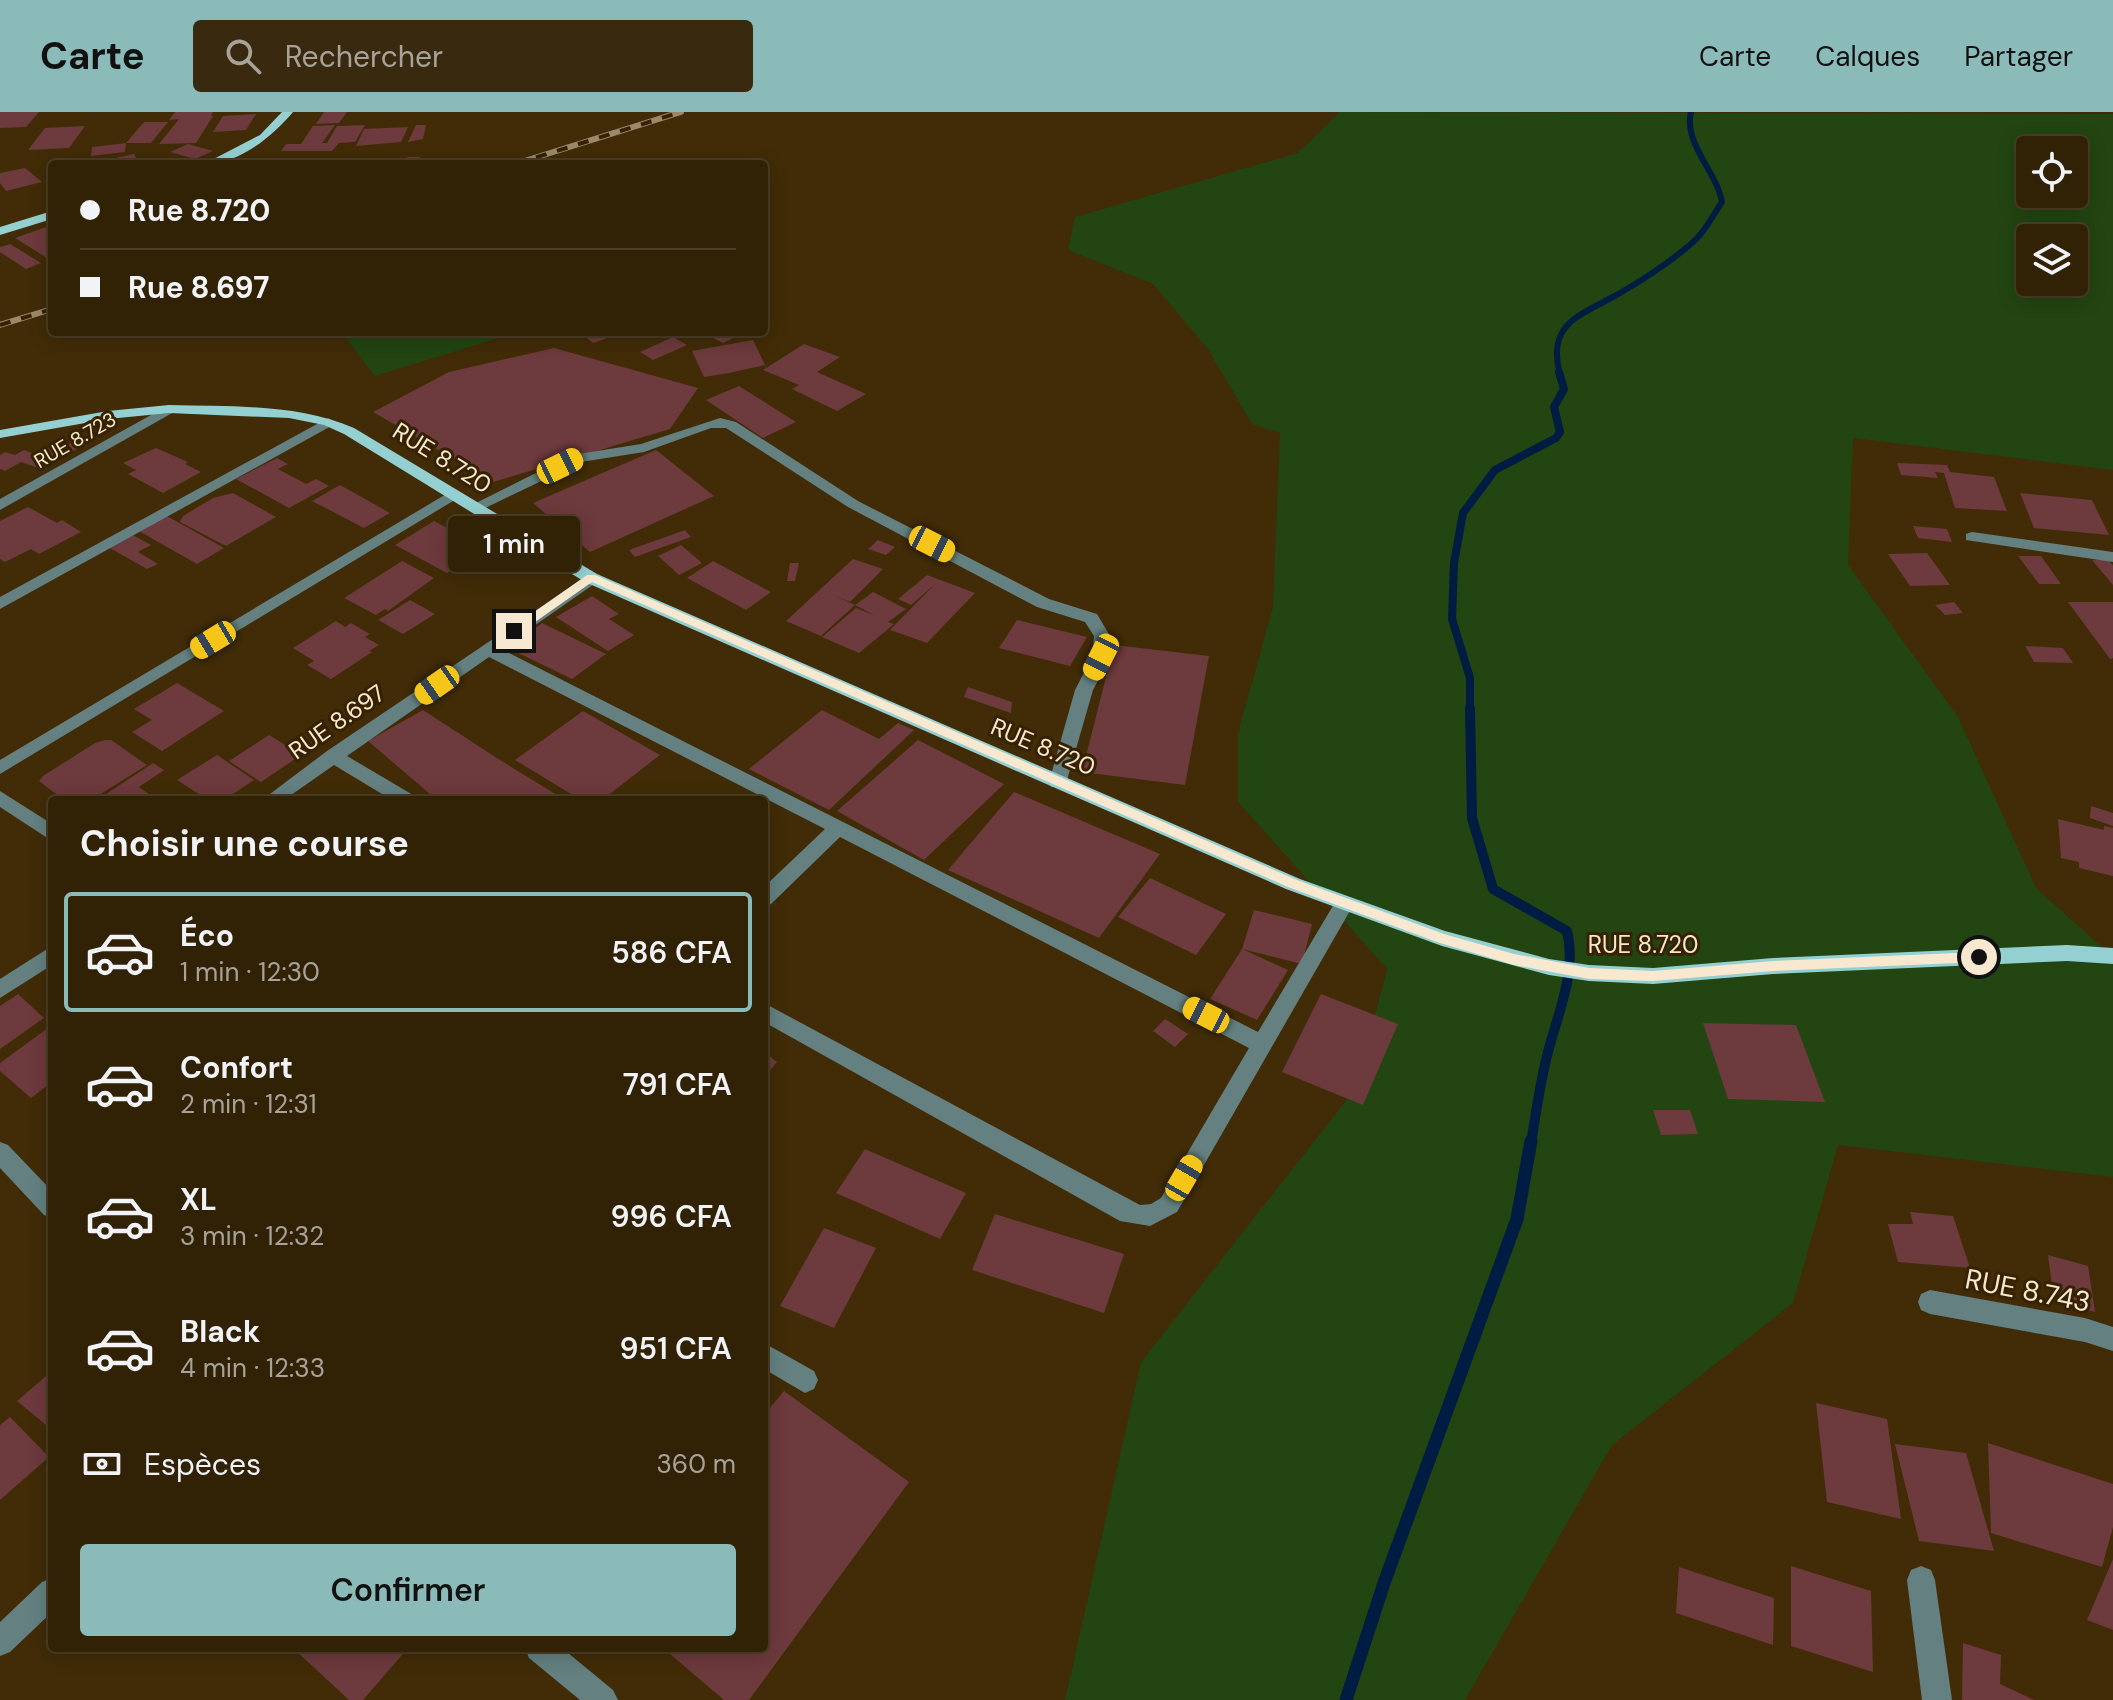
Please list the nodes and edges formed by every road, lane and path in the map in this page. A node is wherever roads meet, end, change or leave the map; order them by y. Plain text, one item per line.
1 (288, 112) edge
2 (218, 160) edge
3 (48, 216) edge
4 (0, 231) edge
5 (169, 409) junction
6 (328, 422) junction
7 (0, 434) edge
8 (453, 495) junction
9 (0, 505) edge
10 (474, 508) junction
11 (1972, 537) dead end
12 (2113, 557) edge
13 (591, 578) junction
14 (0, 604) edge
15 (488, 649) junction
16 (333, 756) junction
17 (0, 768) edge
18 (1058, 782) junction
19 (277, 796) edge
20 (399, 796) edge
21 (0, 798) edge
22 (838, 828) junction
23 (48, 831) edge
24 (768, 895) edge
25 (1344, 904) junction
26 (2113, 956) edge
27 (48, 957) edge
28 (0, 990) edge
29 (768, 1014) edge
30 (1262, 1044) junction
31 (0, 1152) edge
32 (48, 1203) edge
33 (1930, 1302) dead end
34 (2113, 1339) edge
35 (768, 1357) edge
36 (805, 1380) dead end
37 (1921, 1580) dead end
38 (48, 1596) edge
39 (0, 1642) edge
40 (544, 1652) edge
41 (603, 1700) edge
42 (1937, 1700) edge

1 - 2 main road
3 - 4 main road
5 - 6 main road, RUE 8.720
5 - 7 main road, RUE 8.720
5 - 9 street, RUE 8.723
6 - 8 main road, RUE 8.720
6 - 14 street
8 - 10 main road, RUE 8.720
8 - 17 street
10 - 13 main road, RUE 8.720
10 - 18 street
11 - 12 street
13 - 15 street, RUE 8.697
13 - 18 main road, RUE 8.720
15 - 16 street, RUE 8.697
15 - 22 street
16 - 19 street, RUE 8.697
16 - 20 street
18 - 25 main road, RUE 8.720
21 - 23 street
22 - 24 street
22 - 30 street
25 - 26 main road, RUE 8.720
25 - 30 street
27 - 28 street
29 - 30 street
31 - 32 street
33 - 34 street, RUE 8.743
35 - 36 street
37 - 42 street
38 - 39 street
40 - 41 street

